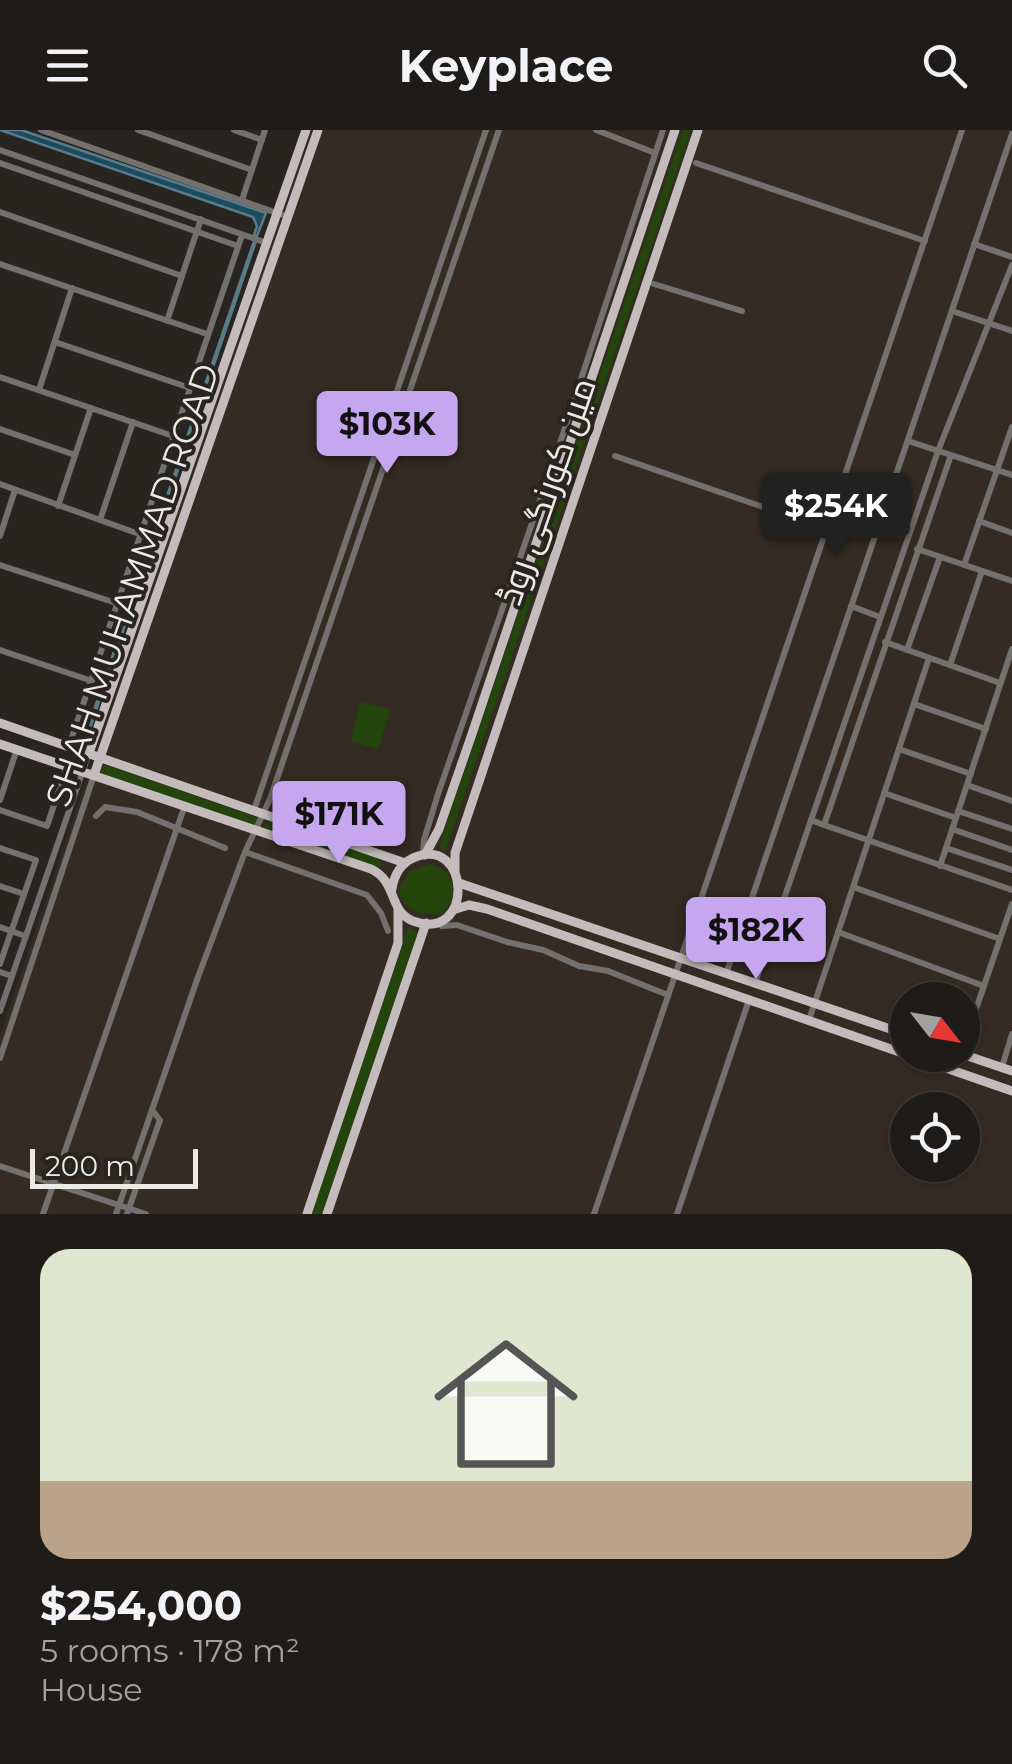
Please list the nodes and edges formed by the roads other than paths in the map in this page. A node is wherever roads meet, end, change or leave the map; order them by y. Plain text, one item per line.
1 (41, 130) edge
2 (138, 130) edge
3 (234, 130) edge
4 (265, 130) edge
5 (306, 130) edge
6 (318, 130) edge
7 (486, 130) edge
8 (499, 130) edge
9 (596, 130) edge
10 (663, 130) edge
11 (675, 130) edge
12 (698, 130) edge
13 (962, 130) edge
14 (1012, 134) edge
15 (262, 140) junction
16 (0, 150) edge
17 (1009, 151) edge
18 (656, 153) junction
19 (0, 164) edge
20 (696, 164) dead end
21 (252, 170) junction
22 (242, 200) junction
23 (0, 212) edge
24 (282, 215) junction
25 (200, 220) junction
26 (196, 232) junction
27 (242, 235) junction
28 (925, 240) junction
29 (260, 241) junction
30 (974, 244) junction
31 (238, 246) junction
32 (1012, 256) edge
33 (0, 264) edge
34 (1012, 265) edge
35 (182, 276) junction
36 (654, 284) dead end
37 (72, 288) junction
38 (742, 311) dead end
39 (952, 311) junction
40 (166, 320) junction
41 (989, 324) junction
42 (418, 330) junction
43 (1012, 331) edge
44 (208, 334) junction
45 (428, 334) junction
46 (55, 342) junction
47 (0, 376) edge
48 (190, 388) junction
49 (39, 390) junction
50 (394, 398) junction
51 (406, 402) junction
52 (91, 408) junction
53 (133, 422) junction
54 (1012, 427) edge
55 (0, 430) edge
56 (173, 436) junction
57 (908, 440) junction
58 (938, 450) junction
59 (75, 455) junction
60 (952, 455) junction
61 (616, 456) dead end
62 (374, 460) junction
63 (385, 464) junction
64 (997, 470) junction
65 (1012, 475) edge
66 (0, 484) edge
67 (15, 490) junction
68 (58, 506) junction
69 (100, 520) junction
70 (979, 521) junction
71 (826, 528) junction
72 (1012, 533) edge
73 (140, 534) junction
74 (0, 536) edge
75 (917, 549) junction
76 (342, 555) junction
77 (940, 557) junction
78 (352, 559) junction
79 (0, 564) edge
80 (964, 565) junction
81 (982, 571) junction
82 (1012, 581) edge
83 (116, 603) junction
84 (851, 606) junction
85 (880, 617) junction
86 (319, 625) junction
87 (330, 629) junction
88 (885, 642) junction
89 (0, 650) edge
90 (907, 650) junction
91 (1011, 652) edge
92 (929, 658) junction
93 (950, 665) junction
94 (92, 680) junction
95 (1000, 683) junction
96 (914, 704) junction
97 (0, 723) edge
98 (986, 729) junction
99 (467, 732) junction
100 (0, 744) edge
101 (69, 746) junction
102 (899, 749) junction
103 (17, 750) junction
104 (96, 750) junction
105 (67, 766) junction
106 (82, 772) junction
107 (971, 774) junction
108 (94, 775) junction
109 (967, 785) junction
110 (884, 793) junction
111 (74, 795) junction
112 (0, 800) edge
113 (1012, 801) edge
114 (86, 802) junction
115 (184, 808) junction
116 (0, 810) edge
117 (259, 811) junction
118 (957, 814) junction
119 (811, 820) junction
120 (824, 825) junction
121 (176, 829) junction
122 (952, 829) junction
123 (1012, 829) edge
124 (256, 832) junction
125 (868, 842) junction
126 (0, 848) edge
127 (225, 848) dead end
128 (946, 848) junction
129 (1012, 850) edge
130 (245, 852) junction
131 (424, 855) junction
132 (405, 863) junction
133 (940, 866) junction
134 (1012, 870) edge
135 (455, 871) junction
136 (459, 883) junction
137 (0, 886) edge
138 (853, 887) junction
139 (1012, 889) edge
140 (24, 894) junction
141 (367, 895) junction
142 (395, 899) junction
143 (1012, 904) edge
144 (453, 910) junction
145 (426, 923) junction
146 (0, 927) edge
147 (12, 931) junction
148 (388, 931) dead end
149 (838, 932) junction
150 (25, 936) junction
151 (1000, 939) junction
152 (2, 950) edge
153 (681, 958) junction
154 (0, 964) edge
155 (0, 972) edge
156 (675, 974) junction
157 (726, 974) junction
158 (12, 976) junction
159 (755, 983) junction
160 (984, 986) junction
161 (668, 994) junction
162 (980, 998) edge
163 (749, 1000) junction
164 (815, 1004) junction
165 (0, 1011) edge
166 (809, 1020) junction
167 (890, 1029) edge
168 (4, 1033) edge
169 (1012, 1034) edge
170 (890, 1049) edge
171 (0, 1058) edge
172 (980, 1059) edge
173 (1007, 1069) edge
174 (955, 1072) edge
175 (1012, 1091) edge
176 (332, 1104) dead end
177 (343, 1108) junction
178 (152, 1110) junction
179 (0, 1166) edge
180 (54, 1183) junction
181 (120, 1205) junction
182 (128, 1211) edge
183 (44, 1214) edge
184 (116, 1214) edge
185 (146, 1214) edge
186 (307, 1214) edge
187 (327, 1214) edge
188 (594, 1214) edge
189 (678, 1214) edge

1 - 22 street
2 - 21 street
3 - 15 street
4 - 15 street
5 - 24 main road, SHAH MUHAMMAD ROAD
6 - 24 main road, SHAH MUHAMMAD ROAD
7 - 42 street
8 - 45 street
9 - 18 street
10 - 18 street
11 - 99 main road, مین کورنگی روڈ
12 - 135 main road, مین کورنگی روڈ
13 - 28 street
14 - 17 street
15 - 21 street
16 - 25 street
17 - 30 street
18 - 99 street
19 - 26 street
20 - 28 street
21 - 22 street
22 - 24 street
23 - 35 street
24 - 29 main road, SHAH MUHAMMAD ROAD
24 - 104 main road, SHAH MUHAMMAD ROAD
25 - 26 street
25 - 27 street
26 - 31 street
26 - 35 street
27 - 29 street
27 - 31 street
28 - 71 street
29 - 104 main road, SHAH MUHAMMAD ROAD
30 - 32 street
30 - 39 street
31 - 44 street
33 - 37 street
34 - 41 street
35 - 40 street
36 - 38 street
37 - 40 street
37 - 46 street
39 - 41 street
39 - 57 street
40 - 44 street
41 - 43 street
41 - 58 street
42 - 45 street
42 - 50 street
44 - 48 street
45 - 51 street
46 - 48 street
46 - 49 street
47 - 49 street
48 - 56 street
49 - 52 street
50 - 51 street
50 - 62 street
51 - 63 street
52 - 53 street
52 - 59 street
53 - 56 street
53 - 69 street
54 - 64 street
55 - 59 street
56 - 73 street
57 - 58 street
57 - 84 street
58 - 60 street
58 - 85 street
59 - 68 street
60 - 64 street
60 - 75 street
61 - 71 street
62 - 63 street
62 - 76 street
63 - 78 street
64 - 65 street
64 - 70 street
66 - 67 street
67 - 68 street
67 - 74 street
68 - 69 street
69 - 73 street
70 - 72 street
70 - 80 street
71 - 153 street
73 - 83 street
75 - 77 street
75 - 88 street
76 - 78 street
76 - 86 street
77 - 80 street
77 - 90 street
78 - 87 street
79 - 83 street
80 - 81 street
81 - 82 street
81 - 93 street
83 - 94 street
84 - 85 street
84 - 157 street
85 - 119 street
86 - 87 street
86 - 117 street
87 - 117 street
88 - 90 street
88 - 120 street
89 - 94 street
90 - 92 street
91 - 95 street
92 - 93 street
92 - 96 street
93 - 95 street
94 - 101 street
95 - 98 street
96 - 98 street
96 - 102 street
97 - 101 main road
98 - 107 street
99 - 131 main road, مین کورنگی روڈ
100 - 103 main road
101 - 104 main road
102 - 107 street
102 - 110 street
103 - 105 main road
103 - 112 street
104 - 106 street, SHAH MUHAMMAD ROAD
104 - 108 main road, SHAH MUHAMMAD ROAD
104 - 117 main road
105 - 106 main road
105 - 116 street
106 - 108 main road
106 - 111 street, SHAH MUHAMMAD ROAD
107 - 109 street
108 - 114 street, SHAH MUHAMMAD ROAD
108 - 115 main road
109 - 113 street
109 - 118 street
110 - 118 street
110 - 125 street
111 - 114 street
111 - 150 street, SHAH MUHAMMAD ROAD
114 - 121 street
114 - 168 street, SHAH MUHAMMAD ROAD
115 - 121 street
115 - 124 main road
117 - 124 street
117 - 132 main road
118 - 122 street
118 - 123 street
119 - 120 street
119 - 159 street
120 - 125 street
121 - 127 street
121 - 180 street
122 - 128 street
122 - 129 street
124 - 130 street
124 - 142 main road
125 - 133 street
125 - 138 street
126 - 140 street
128 - 133 street
128 - 134 street
130 - 141 street
130 - 178 street
131 - 132 main road
131 - 135 main road
132 - 142 main road
133 - 139 street
135 - 136 main road
136 - 144 main road
136 - 153 main road
137 - 140 street
138 - 149 street
138 - 151 street
140 - 147 street
141 - 142 street
141 - 148 street
142 - 145 main road
142 - 177 main road
143 - 151 street
144 - 145 main road
144 - 156 main road
144 - 161 street
145 - 187 main road
146 - 147 street
147 - 150 street
147 - 152 street
149 - 160 street
149 - 164 street
150 - 158 street, SHAH MUHAMMAD ROAD
151 - 160 street
152 - 154 street
153 - 156 street
153 - 157 main road
155 - 158 street
156 - 161 street
156 - 163 main road
157 - 159 main road
158 - 165 street, SHAH MUHAMMAD ROAD
159 - 164 main road
160 - 162 street
161 - 188 street
163 - 166 main road
163 - 189 street
164 - 166 street
164 - 167 main road
166 - 170 main road
168 - 171 street, SHAH MUHAMMAD ROAD
169 - 173 street
172 - 173 main road
174 - 175 main road
176 - 177 street
177 - 186 main road
178 - 181 street
178 - 182 street
179 - 180 street
180 - 181 street
180 - 183 street
181 - 182 street
181 - 184 street
182 - 185 street

